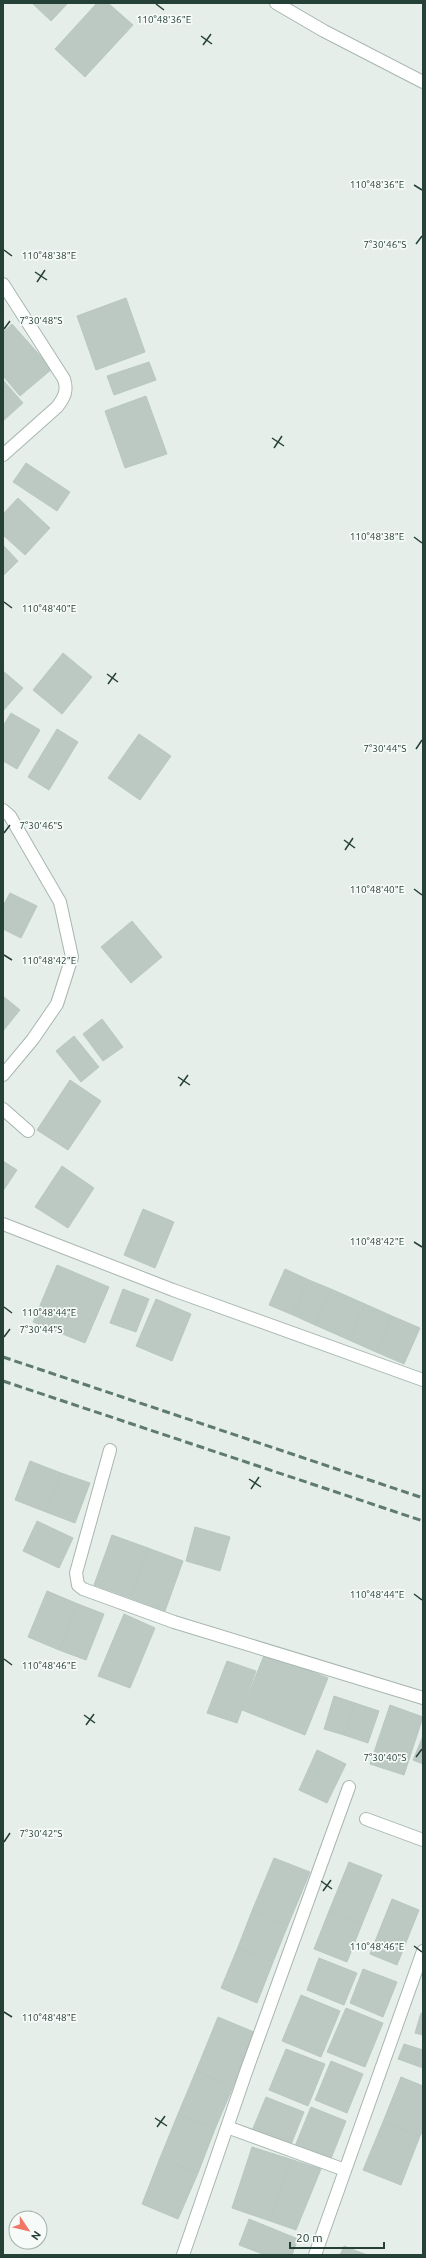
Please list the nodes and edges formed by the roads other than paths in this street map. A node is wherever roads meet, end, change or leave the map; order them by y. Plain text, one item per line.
1 (276, 3) edge
2 (423, 82) edge
3 (3, 284) edge
4 (3, 455) edge
5 (3, 810) edge
6 (3, 1075) edge
7 (3, 1109) edge
8 (28, 1131) dead end
9 (3, 1224) edge
10 (423, 1380) edge
11 (110, 1450) dead end
12 (423, 1698) edge
13 (350, 1787) dead end
14 (366, 1819) dead end
15 (423, 1840) edge
16 (423, 1951) edge
17 (227, 2127) junction
18 (345, 2170) junction
19 (183, 2255) edge
20 (315, 2255) edge

1 - 2 street
3 - 4 street
5 - 6 street
7 - 8 street
9 - 10 street
11 - 12 street
13 - 17 street
14 - 15 street
16 - 18 street
17 - 18 street
17 - 19 street
18 - 20 street

